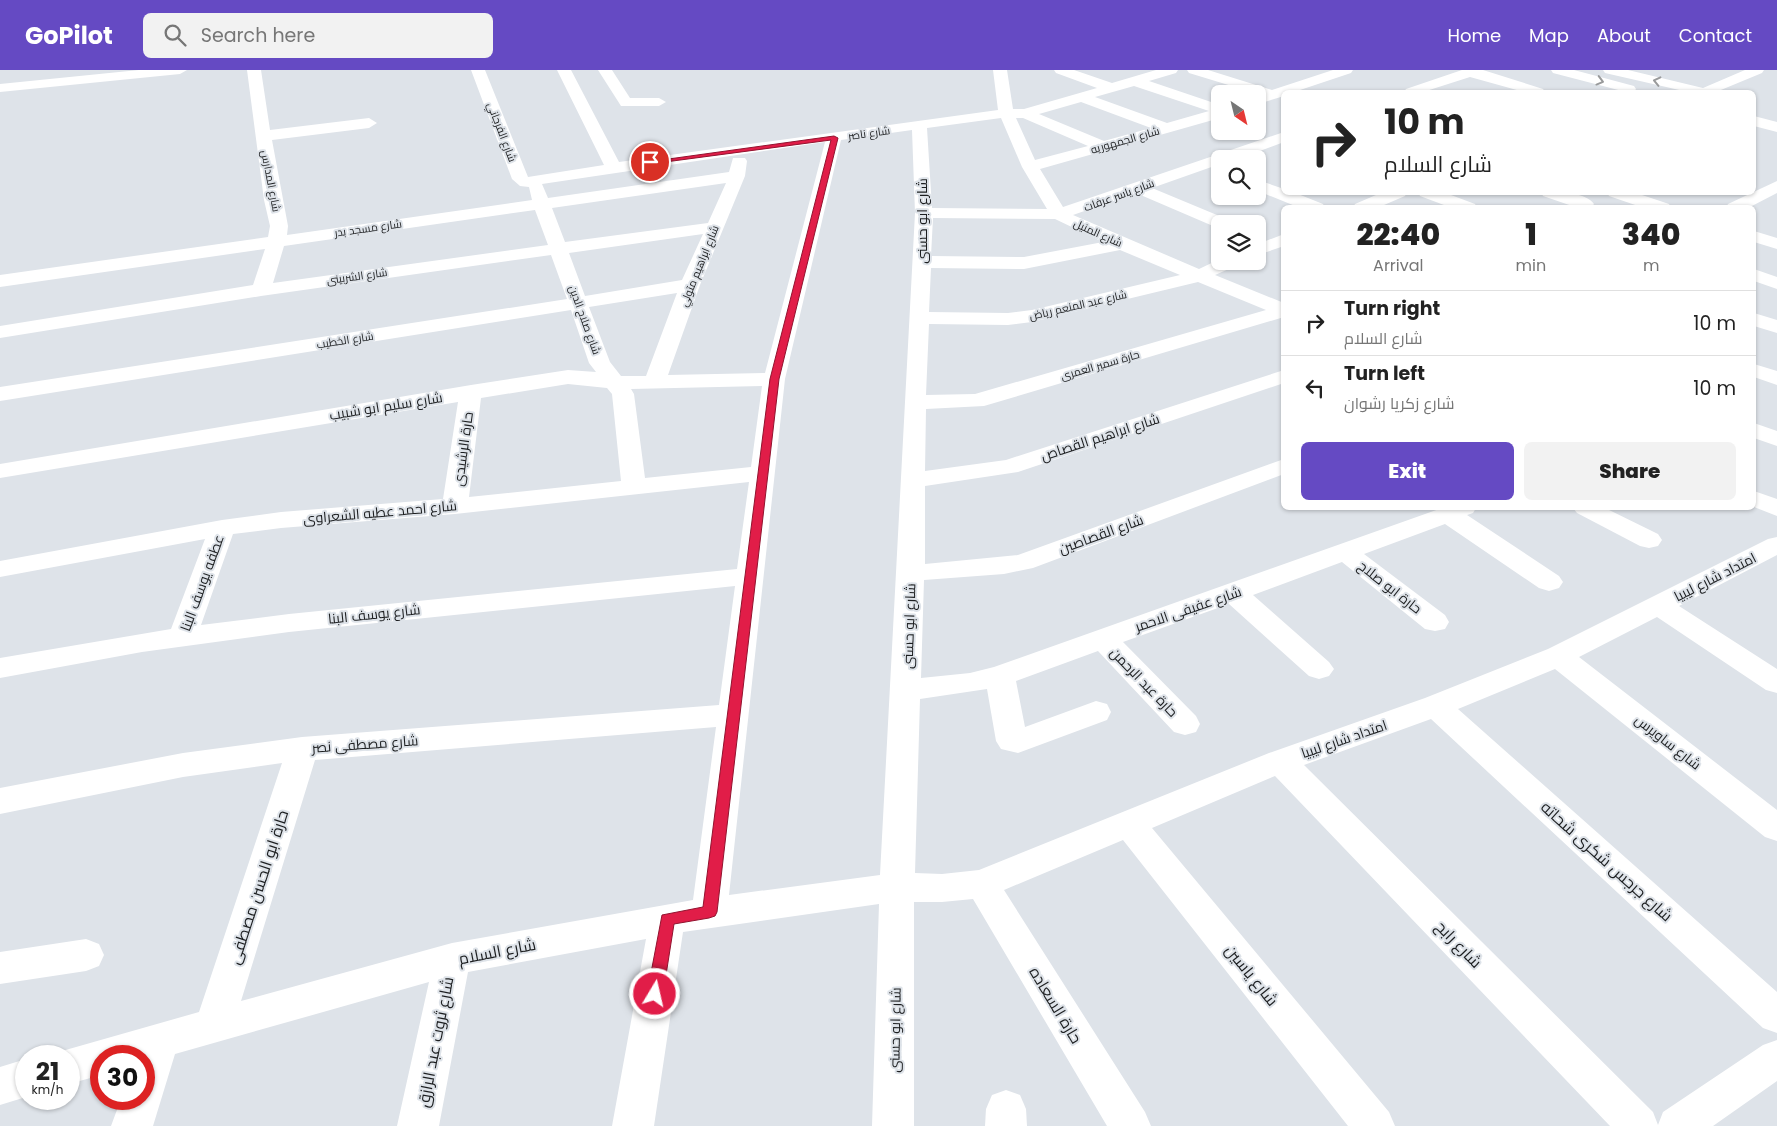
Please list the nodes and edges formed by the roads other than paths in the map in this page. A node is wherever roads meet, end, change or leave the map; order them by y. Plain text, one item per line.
1 (180, 70) edge
2 (254, 70) edge
3 (478, 70) edge
4 (564, 70) edge
5 (604, 70) edge
6 (1061, 70) edge
7 (1194, 70) edge
8 (1346, 70) edge
9 (1558, 70) edge
10 (1610, 70) edge
11 (1757, 70) edge
12 (1005, 71) edge
13 (1164, 71) edge
14 (1472, 71) edge
15 (1287, 73) dead end
16 (1637, 73) edge
17 (1134, 81) junction
18 (1314, 81) junction
19 (1429, 86) junction
20 (0, 88) edge
21 (1111, 88) junction
22 (1287, 90) edge
23 (1417, 90) edge
24 (1444, 90) edge
25 (1532, 90) edge
26 (1634, 90) edge
27 (1698, 90) edge
28 (1710, 90) edge
29 (1281, 92) edge
30 (1272, 95) junction
31 (1081, 97) junction
32 (1266, 97) edge
33 (659, 102) dead end
34 (1211, 108) edge
35 (1006, 114) junction
36 (1025, 114) junction
37 (1211, 114) edge
38 (369, 124) dead end
39 (919, 126) junction
40 (1165, 128) junction
41 (263, 136) junction
42 (834, 138) junction
43 (1281, 138) edge
44 (1260, 145) junction
45 (1102, 146) junction
46 (740, 150) junction
47 (1248, 150) edge
48 (1281, 152) edge
49 (1211, 166) edge
50 (1030, 167) junction
51 (614, 169) junction
52 (737, 176) junction
53 (534, 182) junction
54 (1777, 186) edge
55 (1138, 188) junction
56 (1266, 188) edge
57 (1281, 194) edge
58 (1284, 195) edge
59 (1391, 195) edge
60 (1434, 195) edge
61 (1556, 195) edge
62 (1605, 195) edge
63 (1624, 195) edge
64 (542, 204) junction
65 (1741, 204) edge
66 (1309, 205) edge
67 (1368, 205) edge
68 (1461, 205) edge
69 (1580, 205) edge
70 (1584, 205) edge
71 (1654, 205) edge
72 (1756, 206) edge
73 (1770, 208) dead end
74 (924, 213) junction
75 (1059, 214) junction
76 (1211, 219) edge
77 (715, 227) junction
78 (1756, 237) edge
79 (277, 240) junction
80 (1122, 244) junction
81 (1777, 244) edge
82 (558, 248) junction
83 (922, 262) junction
84 (1211, 270) edge
85 (1198, 276) junction
86 (1756, 276) edge
87 (0, 281) edge
88 (1777, 283) edge
89 (690, 285) junction
90 (260, 290) junction
91 (578, 303) junction
92 (1281, 310) edge
93 (1281, 312) edge
94 (919, 318) junction
95 (1756, 320) edge
96 (1777, 327) edge
97 (0, 332) edge
98 (1756, 371) edge
99 (1281, 377) edge
100 (1777, 378) edge
101 (774, 379) junction
102 (655, 382) junction
103 (616, 383) junction
104 (471, 392) junction
105 (0, 394) edge
106 (915, 402) junction
107 (1756, 431) edge
108 (1777, 439) edge
109 (1281, 467) edge
110 (0, 471) edge
111 (762, 473) junction
112 (913, 480) junction
113 (634, 487) junction
114 (1756, 499) edge
115 (455, 506) junction
116 (1777, 508) edge
117 (1590, 510) edge
118 (1456, 511) edge
119 (222, 528) junction
120 (1649, 540) dead end
121 (1345, 552) junction
122 (1772, 554) edge
123 (0, 569) edge
124 (911, 573) junction
125 (750, 576) junction
126 (1549, 582) dead end
127 (1233, 594) junction
128 (1659, 606) junction
129 (1435, 622) dead end
130 (182, 637) junction
131 (1103, 639) junction
132 (1558, 656) junction
133 (0, 668) edge
134 (1319, 669) dead end
135 (1000, 676) junction
136 (1777, 683) edge
137 (906, 690) junction
138 (1436, 706) junction
139 (1096, 712) dead end
140 (733, 715) junction
141 (1185, 724) dead end
142 (302, 749) junction
143 (1280, 761) junction
144 (0, 801) edge
145 (1129, 824) junction
146 (1777, 828) edge
147 (982, 884) junction
148 (897, 887) junction
149 (709, 912) junction
150 (667, 919) junction
151 (86, 955) dead end
152 (452, 959) junction
153 (0, 968) edge
154 (1777, 1016) edge
155 (214, 1026) junction
156 (160, 1041) junction
157 (145, 1045) edge
158 (155, 1056) edge
159 (1777, 1058) edge
160 (15, 1081) edge
161 (0, 1086) edge
162 (137, 1110) edge
163 (132, 1126) edge
164 (418, 1126) edge
165 (633, 1126) edge
166 (893, 1126) edge
167 (1130, 1126) edge
168 (1374, 1126) edge
169 (1638, 1126) edge
170 (1678, 1126) edge

1 - 20 street
2 - 41 street, شارع المدارس
3 - 53 street, شارع الفرجاني
4 - 51 street
5 - 33 street
6 - 21 street
7 - 30 street
8 - 18 street
9 -> 26 street
10 - 16 street
11 - 28 street
12 - 35 street, شارع المنيل
13 - 17 street, شارع ناصر
14 - 19 street
14 - 25 street
15 - 18 street
27 -> 16 street
17 - 21 street, شارع ناصر
17 - 34 street
18 - 22 street
19 - 23 street
19 - 24 street
21 - 31 street, شارع ناصر
29 - 30 street
30 - 32 street
31 - 36 street, شارع ناصر
31 - 40 street
35 - 36 street, شارع ناصر
35 - 39 street, شارع ناصر
35 - 50 street, شارع المنيل
36 - 45 street
37 - 40 street, شارع الجمهوريه
38 - 41 street
39 - 42 street, شارع ناصر
39 - 74 street, شارع ابو حسنى
40 - 45 street, شارع الجمهوريه
41 - 79 street, شارع المدارس
42 - 46 street, شارع ناصر
42 - 101 street
43 - 44 street, شارع ياسر عرفات
44 - 47 street, شارع ياسر عرفات
44 - 48 street
45 - 50 street, شارع الجمهوريه
46 - 51 street, شارع ناصر
46 - 52 street, شارع ابراهيم متولي
49 - 55 street, شارع ياسر عرفات
50 - 75 street, شارع المنيل
51 - 53 street, شارع ناصر
52 - 64 street, شارع مسجد بدر
52 - 77 street, شارع ابراهيم متولي
53 - 64 street, شارع صلاح الدين
54 - 65 street
55 - 75 street, شارع ياسر عرفات
55 - 76 street
56 - 57 street
58 - 66 street
59 - 67 street
60 - 68 street
61 - 69 street
62 - 70 street
63 - 71 street
64 - 79 street, شارع مسجد بدر
64 - 82 street, شارع صلاح الدين
72 - 73 street
74 - 75 street, شارع ياسر عرفات
74 - 83 street, شارع ابو حسنى
75 - 80 street, شارع المنيل
77 - 82 street, شارع الشربينى
77 - 89 street, شارع ابراهيم متولي
78 - 81 street
79 - 87 street, شارع مسجد بدر
79 - 90 street, شارع المدارس
80 - 83 street
80 - 85 street, شارع المنيل
82 - 90 street, شارع الشربينى
82 - 91 street, شارع صلاح الدين
83 - 94 street, شارع ابو حسنى
84 - 85 street, شارع عبد المنعم رياض
85 - 92 street, شارع المنيل
85 - 94 street, شارع عبد المنعم رياض
86 - 88 street
89 - 91 street, شارع الخطيب
89 - 102 street, شارع ابراهيم متولي
90 - 97 street, شارع الشربينى
91 - 103 street, شارع صلاح الدين
91 - 105 street, شارع الخطيب
93 - 106 street, حارة سمير العمرى
94 - 106 street, شارع ابو حسنى
95 - 96 street
98 - 100 street
99 - 112 street, شارع ابراهيم القصاص
101 - 102 street, شارع سليم ابو شبيب
101 - 111 street
102 - 103 street, شارع سليم ابو شبيب
103 - 104 street, شارع سليم ابو شبيب
103 - 113 street, شارع صلاح الدين
104 - 110 street, شارع سليم ابو شبيب
104 - 115 street, حارة الرشيدى
106 - 112 street, شارع ابو حسنى
107 - 108 street
109 - 124 street, شارع القصاصين
111 - 113 street, شارع احمد عطيه الشعراوى
111 - 125 street
112 - 124 street, شارع ابو حسنى
113 - 115 street, شارع احمد عطيه الشعراوى
114 - 116 street
115 - 119 street, شارع احمد عطيه الشعراوى
117 - 120 street
118 - 121 street, شارع عفيفى الاحمر
118 - 126 street
119 - 123 street, شارع احمد عطيه الشعراوى
119 - 130 street, عطفه يوسف البنا
121 - 127 street, شارع عفيفى الاحمر
121 - 129 street, حارة ابو صلاح
122 - 128 street, امتداد شارع ليبيا
124 - 137 street, شارع ابو حسنى
125 - 130 street, شارع يوسف البنا
125 - 140 street
127 - 131 street, شارع عفيفى الاحمر
127 - 134 street
128 - 132 street, امتداد شارع ليبيا
128 - 136 street
130 - 133 street, شارع يوسف البنا
131 - 135 street, شارع عفيفى الاحمر
131 - 141 street, حارة عبد الرحمن
132 - 138 street, امتداد شارع ليبيا
132 - 146 street, شارع ساويرس
135 - 137 street, شارع عفيفى الاحمر
135 - 139 street
137 - 148 street, شارع ابو حسنى
138 - 143 street, امتداد شارع ليبيا
138 - 154 street, شارع جرجس شكرى شحاته
140 - 142 street, شارع مصطفى نصر
140 - 149 street
142 - 144 street, شارع مصطفى نصر
142 - 155 street, حارة ابو الحسن مصطفى
143 - 145 street, امتداد شارع ليبيا
143 - 169 street, شارع رابح
145 - 147 street, امتداد شارع ليبيا
145 - 168 street, شارع ياسين
147 - 148 street, امتداد شارع ليبيا
147 - 167 street, حارة السعاده
148 - 149 street, شارع السلام
148 - 166 street, شارع ابو حسنى
149 - 150 street, شارع السلام
150 - 152 street, شارع السلام
150 - 165 street
151 - 153 street
152 - 155 street, شارع السلام
152 - 164 street, شارع ثروت عبد الرازق
155 - 156 street, شارع السلام
156 - 157 street, شارع السلام
156 - 158 street
159 - 170 street
160 - 161 street
162 - 163 street

